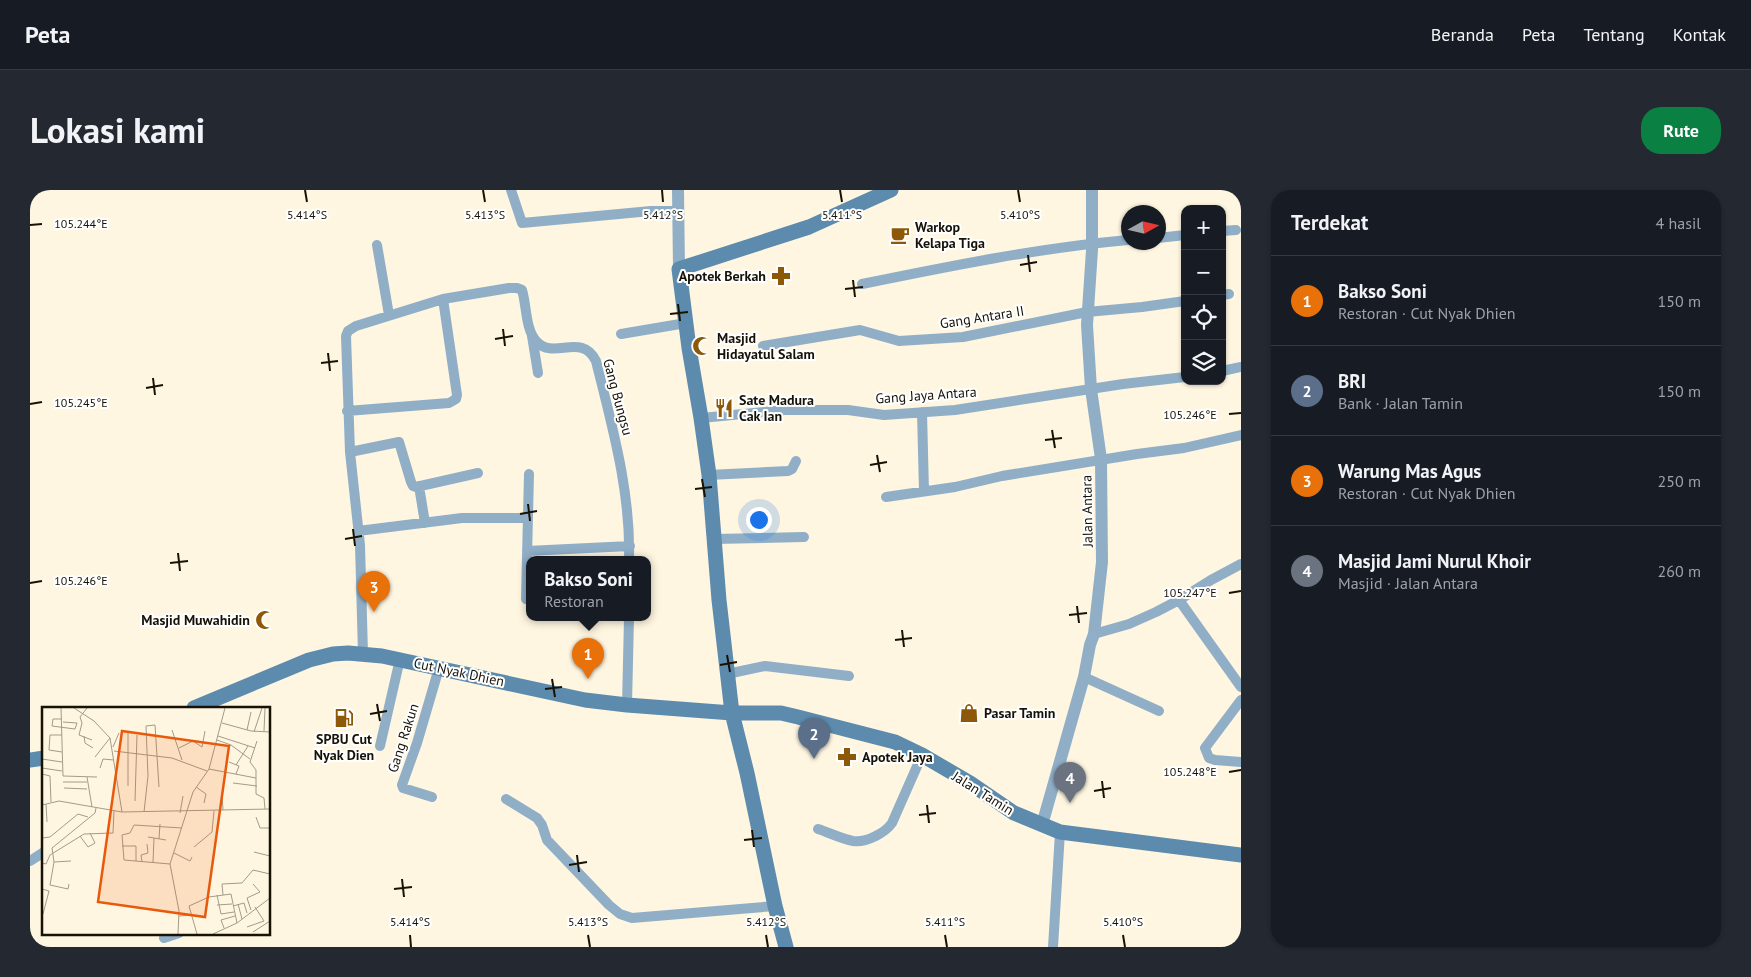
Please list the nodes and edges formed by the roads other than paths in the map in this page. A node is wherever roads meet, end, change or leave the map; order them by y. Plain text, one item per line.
1 (511, 190) edge
2 (678, 190) edge
3 (891, 190) edge
4 (1092, 190) edge
5 (678, 211) junction
6 (1236, 230) dead end
7 (1226, 231) edge
8 (1181, 235) edge
9 (1166, 237) edge
10 (1121, 241) edge
11 (1092, 243) junction
12 (377, 245) dead end
13 (679, 269) junction
14 (862, 284) dead end
15 (443, 299) junction
16 (1181, 302) edge
17 (1088, 312) junction
18 (389, 315) junction
19 (686, 323) junction
20 (532, 333) junction
21 (621, 334) dead end
22 (763, 346) dead end
23 (1241, 367) edge
24 (1226, 370) edge
25 (538, 373) dead end
26 (1181, 378) edge
27 (1091, 389) junction
28 (347, 412) junction
29 (922, 412) junction
30 (701, 418) junction
31 (1241, 435) edge
32 (350, 452) junction
33 (1101, 460) junction
34 (796, 461) dead end
35 (478, 472) dead end
36 (529, 474) dead end
37 (708, 475) junction
38 (419, 486) junction
39 (924, 491) junction
40 (886, 497) dead end
41 (528, 518) junction
42 (425, 523) junction
43 (358, 532) junction
44 (804, 538) dead end
45 (714, 539) junction
46 (630, 546) junction
47 (527, 551) junction
48 (527, 556) edge
49 (629, 556) edge
50 (1241, 565) edge
51 (1179, 600) junction
52 (629, 621) edge
53 (1094, 634) junction
54 (362, 654) junction
55 (400, 659) junction
56 (439, 668) junction
57 (727, 674) junction
58 (848, 676) dead end
59 (1084, 677) junction
60 (1241, 687) edge
61 (1241, 700) edge
62 (627, 705) junction
63 (196, 707) edge
64 (1159, 711) dead end
65 (732, 713) junction
66 (380, 746) dead end
67 (922, 755) junction
68 (1241, 762) edge
69 (432, 797) dead end
70 (506, 800) dead end
71 (1042, 825) junction
72 (818, 829) dead end
73 (1060, 832) junction
74 (42, 854) edge
75 (1241, 855) edge
76 (31, 863) edge
77 (775, 906) junction
78 (177, 934) edge
79 (165, 939) edge
80 (786, 947) edge
81 (1053, 947) edge

1 - 5 street
2 - 5 street
3 - 13 main road
4 - 11 street, Jalan Antara
5 - 13 street
6 - 7 street
8 - 9 street
10 - 11 street
11 - 14 street
11 - 17 street, Jalan Antara
12 - 18 street
13 - 19 main road
15 - 18 street
15 - 20 street
15 - 28 street
16 - 17 street, Gang Antara II
17 - 22 street, Gang Antara II
17 - 27 street, Jalan Antara
18 - 28 street
19 - 21 street
19 - 30 main road
20 - 25 street
20 - 46 street, Gang Bungsu
23 - 24 street
26 - 27 street, Gang Jaya Antara
27 - 29 street, Gang Jaya Antara
27 - 33 street, Jalan Antara
28 - 32 street
29 - 30 street, Gang Jaya Antara
29 - 39 street
30 - 37 main road
31 - 33 street
32 - 38 street
32 - 43 street
33 - 39 street
33 - 53 street, Jalan Antara
34 - 37 street
35 - 38 street
36 - 41 street
37 - 45 main road
38 - 42 street
39 - 40 street
41 - 42 street
41 - 47 street
42 - 43 street
43 - 54 street
44 - 45 street
45 - 57 main road
46 - 47 street
46 - 49 street, Gang Bungsu
47 - 48 street
50 - 51 street
51 - 53 street
51 - 60 street
52 - 62 street
53 - 59 street, Jalan Antara
54 - 55 main road, Cut Nyak Dhien
54 - 63 main road, Cut Nyak Dhien
55 - 56 main road, Cut Nyak Dhien
55 - 66 street
56 - 62 main road, Cut Nyak Dhien
56 - 69 street, Gang Rakun
57 - 58 street
57 - 65 main road
59 - 64 street
59 - 71 street, Jalan Antara
61 - 68 street
62 - 65 main road, Cut Nyak Dhien
65 - 67 main road, Jalan Tamin
65 - 77 main road
67 - 71 main road, Jalan Tamin
67 - 72 street
70 - 77 street
71 - 73 main road, Jalan Tamin
73 - 75 main road, Jalan Tamin
73 - 81 street
74 - 76 street
77 - 80 main road
78 - 79 street

